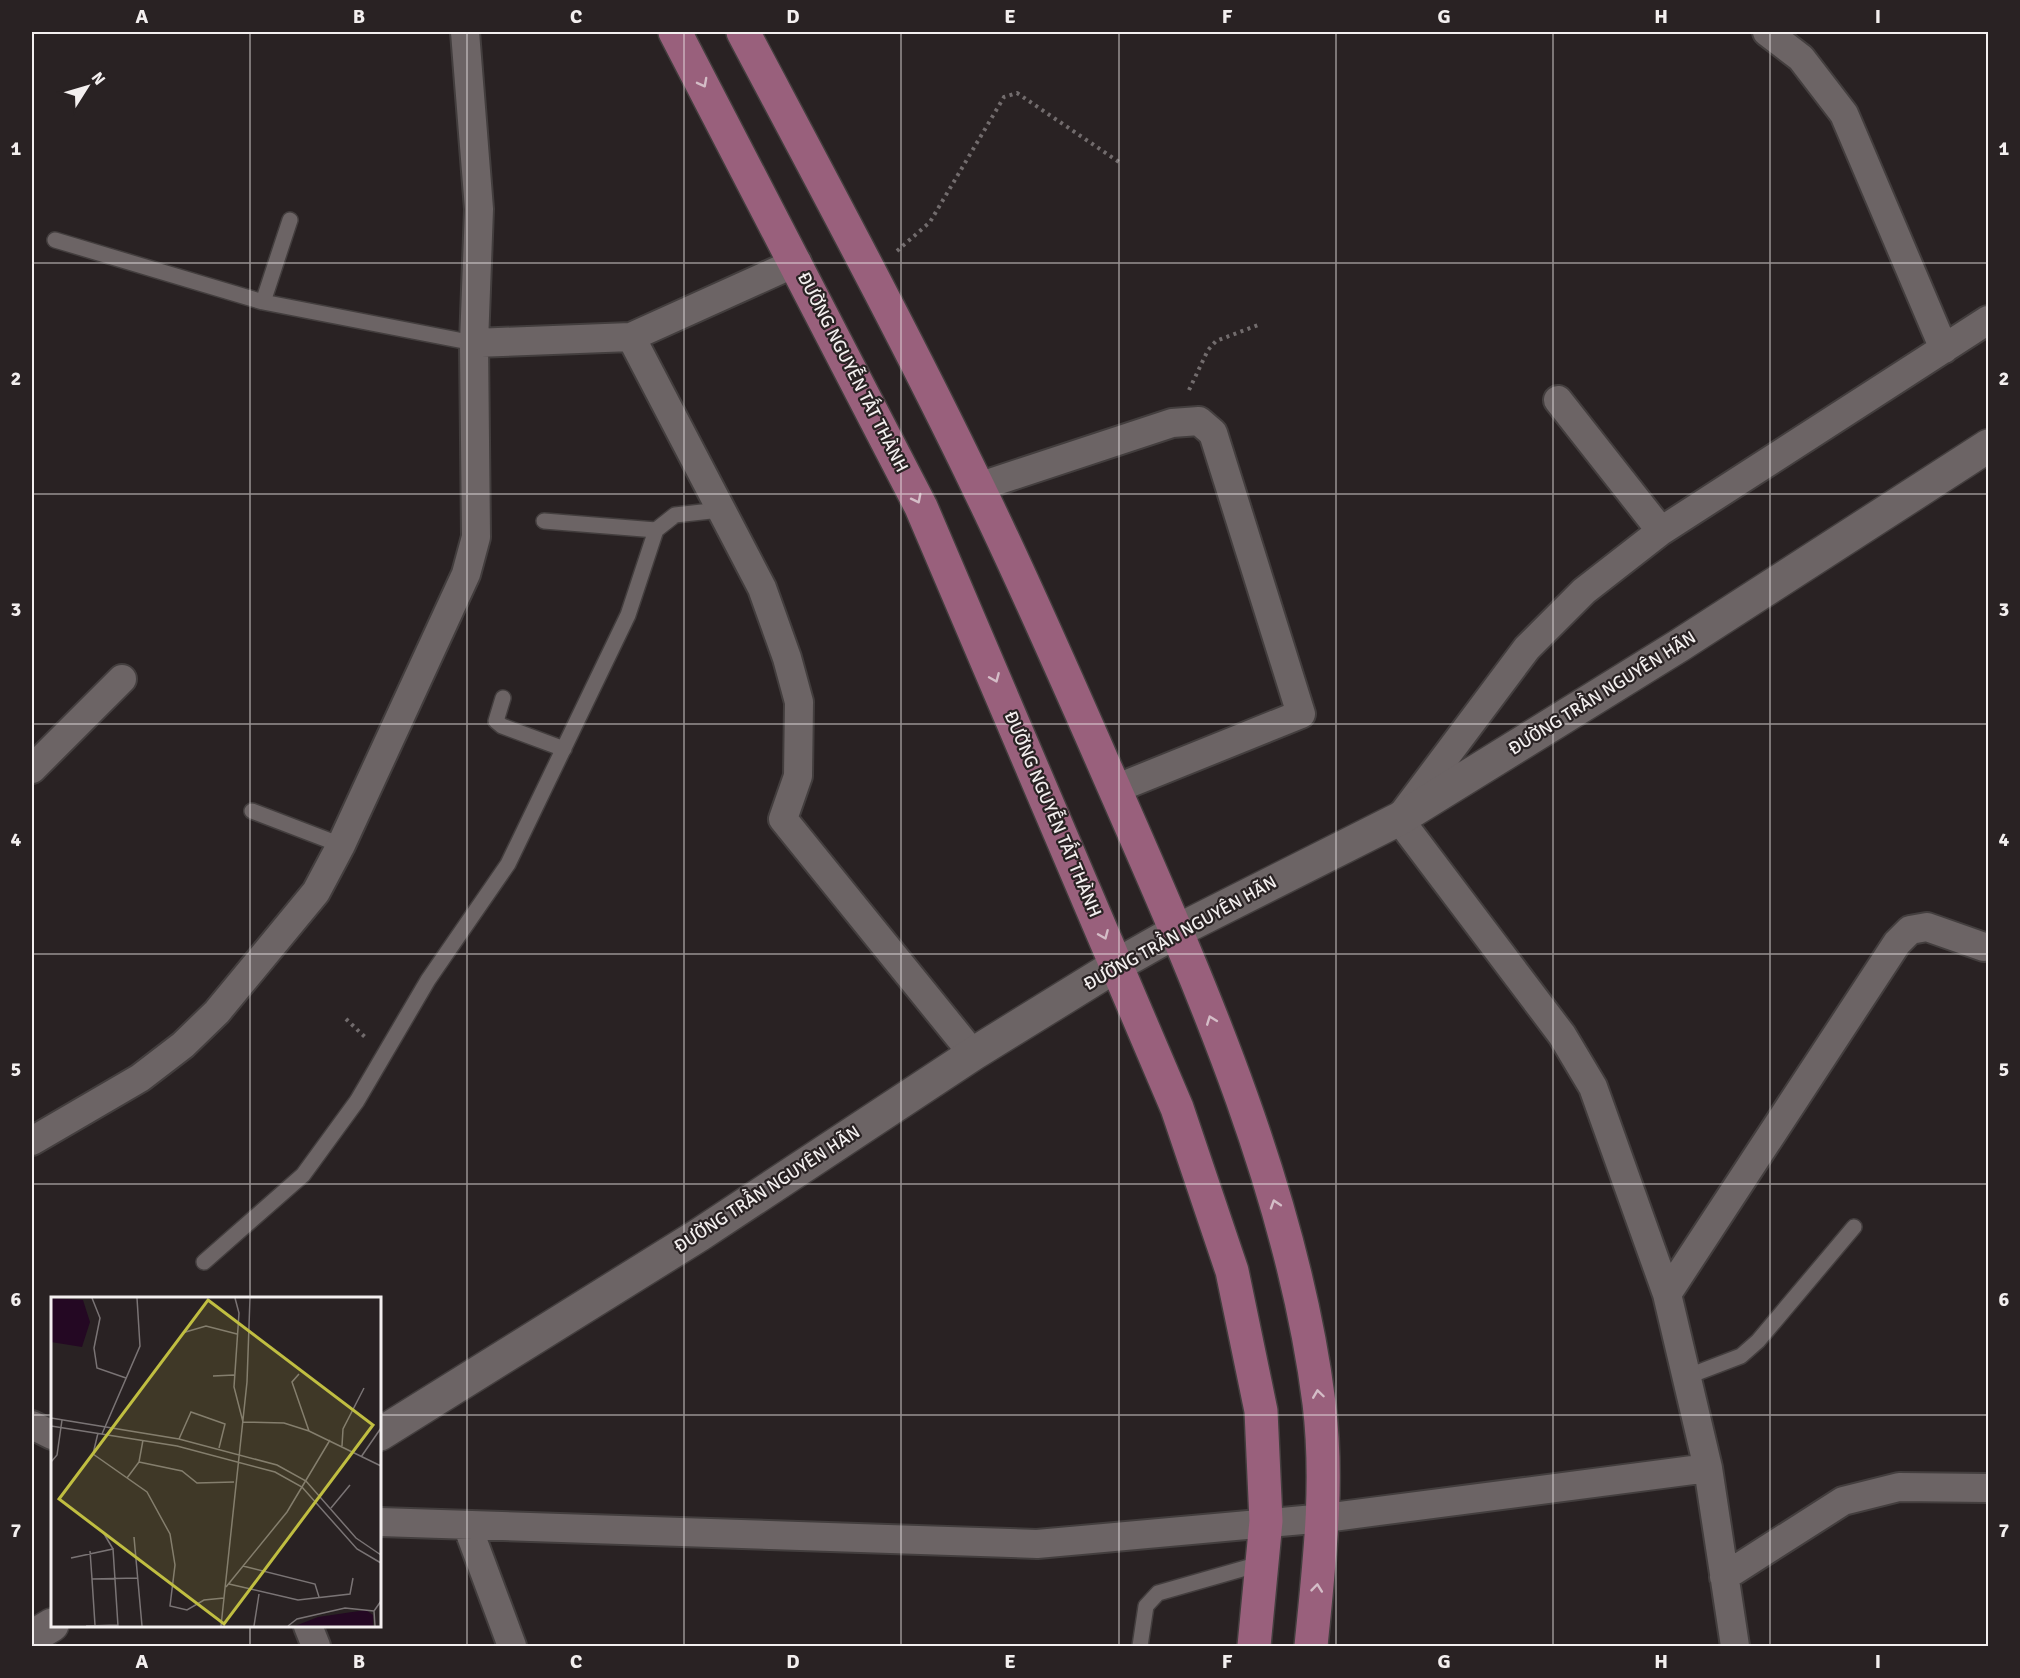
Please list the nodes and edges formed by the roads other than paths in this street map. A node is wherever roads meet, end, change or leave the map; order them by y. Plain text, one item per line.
1 (465, 32) edge
2 (675, 32) edge
3 (743, 32) edge
4 (1767, 32) edge
5 (290, 220) dead end
6 (55, 240) dead end
7 (797, 262) junction
8 (263, 302) junction
9 (1989, 320) edge
10 (632, 338) junction
11 (474, 343) junction
12 (1944, 349) junction
13 (1558, 400) dead end
14 (1989, 446) edge
15 (978, 487) junction
16 (720, 510) junction
17 (544, 521) dead end
18 (656, 530) junction
19 (1661, 531) junction
20 (122, 678) dead end
21 (503, 698) dead end
22 (564, 749) junction
23 (32, 769) edge
24 (1115, 789) junction
25 (252, 811) dead end
26 (1399, 819) junction
27 (341, 845) junction
28 (1177, 931) junction
29 (1984, 947) dead end
30 (1117, 965) junction
31 (973, 1054) junction
32 (32, 1142) edge
33 (1854, 1227) dead end
34 (204, 1262) dead end
35 (1667, 1294) junction
36 (1686, 1377) junction
37 (32, 1425) edge
38 (381, 1433) edge
39 (51, 1434) edge
40 (1708, 1468) junction
41 (1989, 1488) edge
42 (1324, 1518) junction
43 (1266, 1521) junction
44 (381, 1522) edge
45 (467, 1525) junction
46 (1263, 1563) junction
47 (1724, 1577) junction
48 (51, 1626) edge
49 (308, 1627) edge
50 (32, 1636) edge
51 (316, 1647) edge
52 (512, 1647) edge
53 (1140, 1647) edge
54 (1254, 1647) edge
55 (1311, 1647) edge
56 (1735, 1647) edge

1 - 11 street
2 -> 7 main road, ĐƯỜNG NGUYỄN TẤT THÀNH
3 - 15 main road
4 - 12 street
5 - 8 lane
6 - 8 lane
7 - 10 street
7 -> 30 main road, ĐƯỜNG NGUYỄN TẤT THÀNH
8 - 11 lane
9 - 12 street
10 - 11 street
10 - 16 street
11 - 27 street
12 - 19 street
13 - 19 street
14 - 26 street, ĐƯỜNG TRẦN NGUYÊN HÃN
15 - 24 main road
15 - 24 street
16 - 18 lane
16 - 31 street
17 - 18 lane
18 - 22 lane
19 - 26 street
20 - 23 street
21 - 22 lane
22 - 34 lane
24 - 28 main road
25 - 27 lane
26 - 28 street, ĐƯỜNG TRẦN NGUYÊN HÃN
26 - 35 street
27 - 32 street
28 - 30 street, ĐƯỜNG TRẦN NGUYÊN HÃN
42 -> 28 main road
29 - 35 street
30 - 31 street, ĐƯỜNG TRẦN NGUYÊN HÃN
30 - 43 main road, ĐƯỜNG NGUYỄN TẤT THÀNH
31 - 38 street, ĐƯỜNG TRẦN NGUYÊN HÃN
33 - 36 lane
35 - 36 street
36 - 40 street
37 - 39 street
40 - 42 street
40 - 47 street
41 - 47 street
42 - 43 street
55 -> 42 main road
43 - 45 street
43 - 46 main road, ĐƯỜNG NGUYỄN TẤT THÀNH
44 - 45 street
45 - 52 street
46 - 53 lane
46 - 54 main road, ĐƯỜNG NGUYỄN TẤT THÀNH
47 - 56 street
48 - 50 street
49 - 51 street

